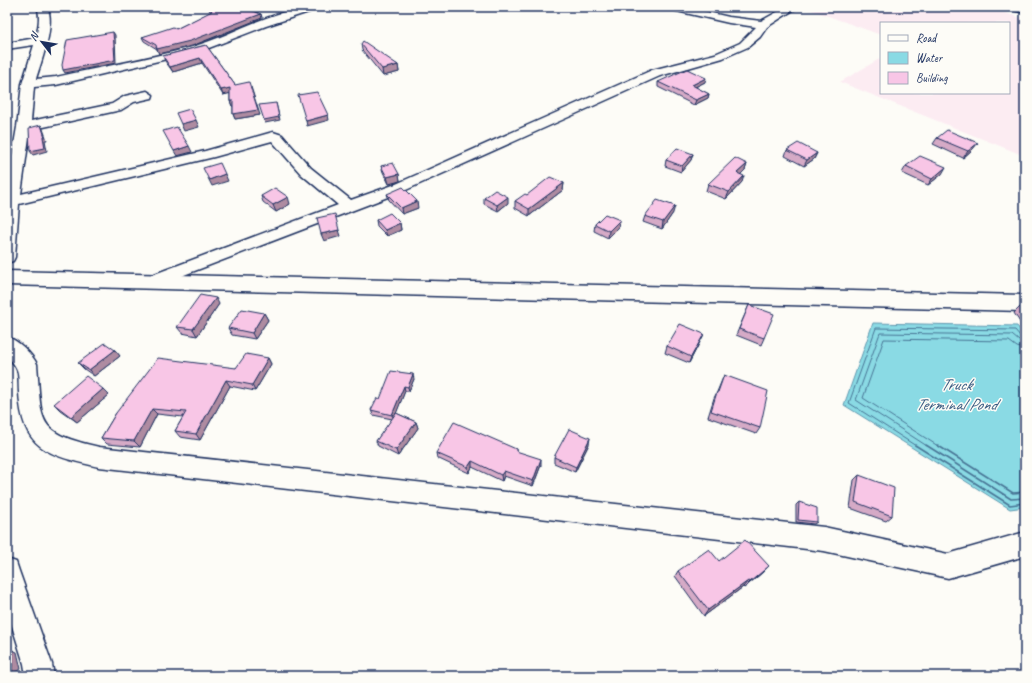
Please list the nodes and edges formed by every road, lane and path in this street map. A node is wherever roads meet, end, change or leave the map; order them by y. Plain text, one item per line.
1 (42, 7) edge
2 (314, 7) edge
3 (672, 7) edge
4 (793, 7) edge
5 (1017, 7) edge
6 (1025, 9) edge
7 (763, 25) junction
8 (41, 40) junction
9 (7, 46) edge
10 (28, 84) junction
11 (147, 95) dead end
12 (24, 127) junction
13 (12, 201) junction
14 (350, 207) junction
15 (7, 257) edge
16 (7, 278) edge
17 (150, 282) junction
18 (1025, 303) edge
19 (7, 344) edge
20 (1025, 544) edge
21 (7, 571) edge
22 (40, 676) edge

1 - 8 street
2 - 10 street
3 - 7 street
4 - 7 street
5 - 6 highway
7 - 14 street
8 - 9 street
8 - 10 street
10 - 12 street
11 - 12 street
12 - 13 street
13 - 14 street
13 - 15 street
14 - 17 street
16 - 17 highway
17 - 18 highway
19 - 20 street
21 - 22 street

